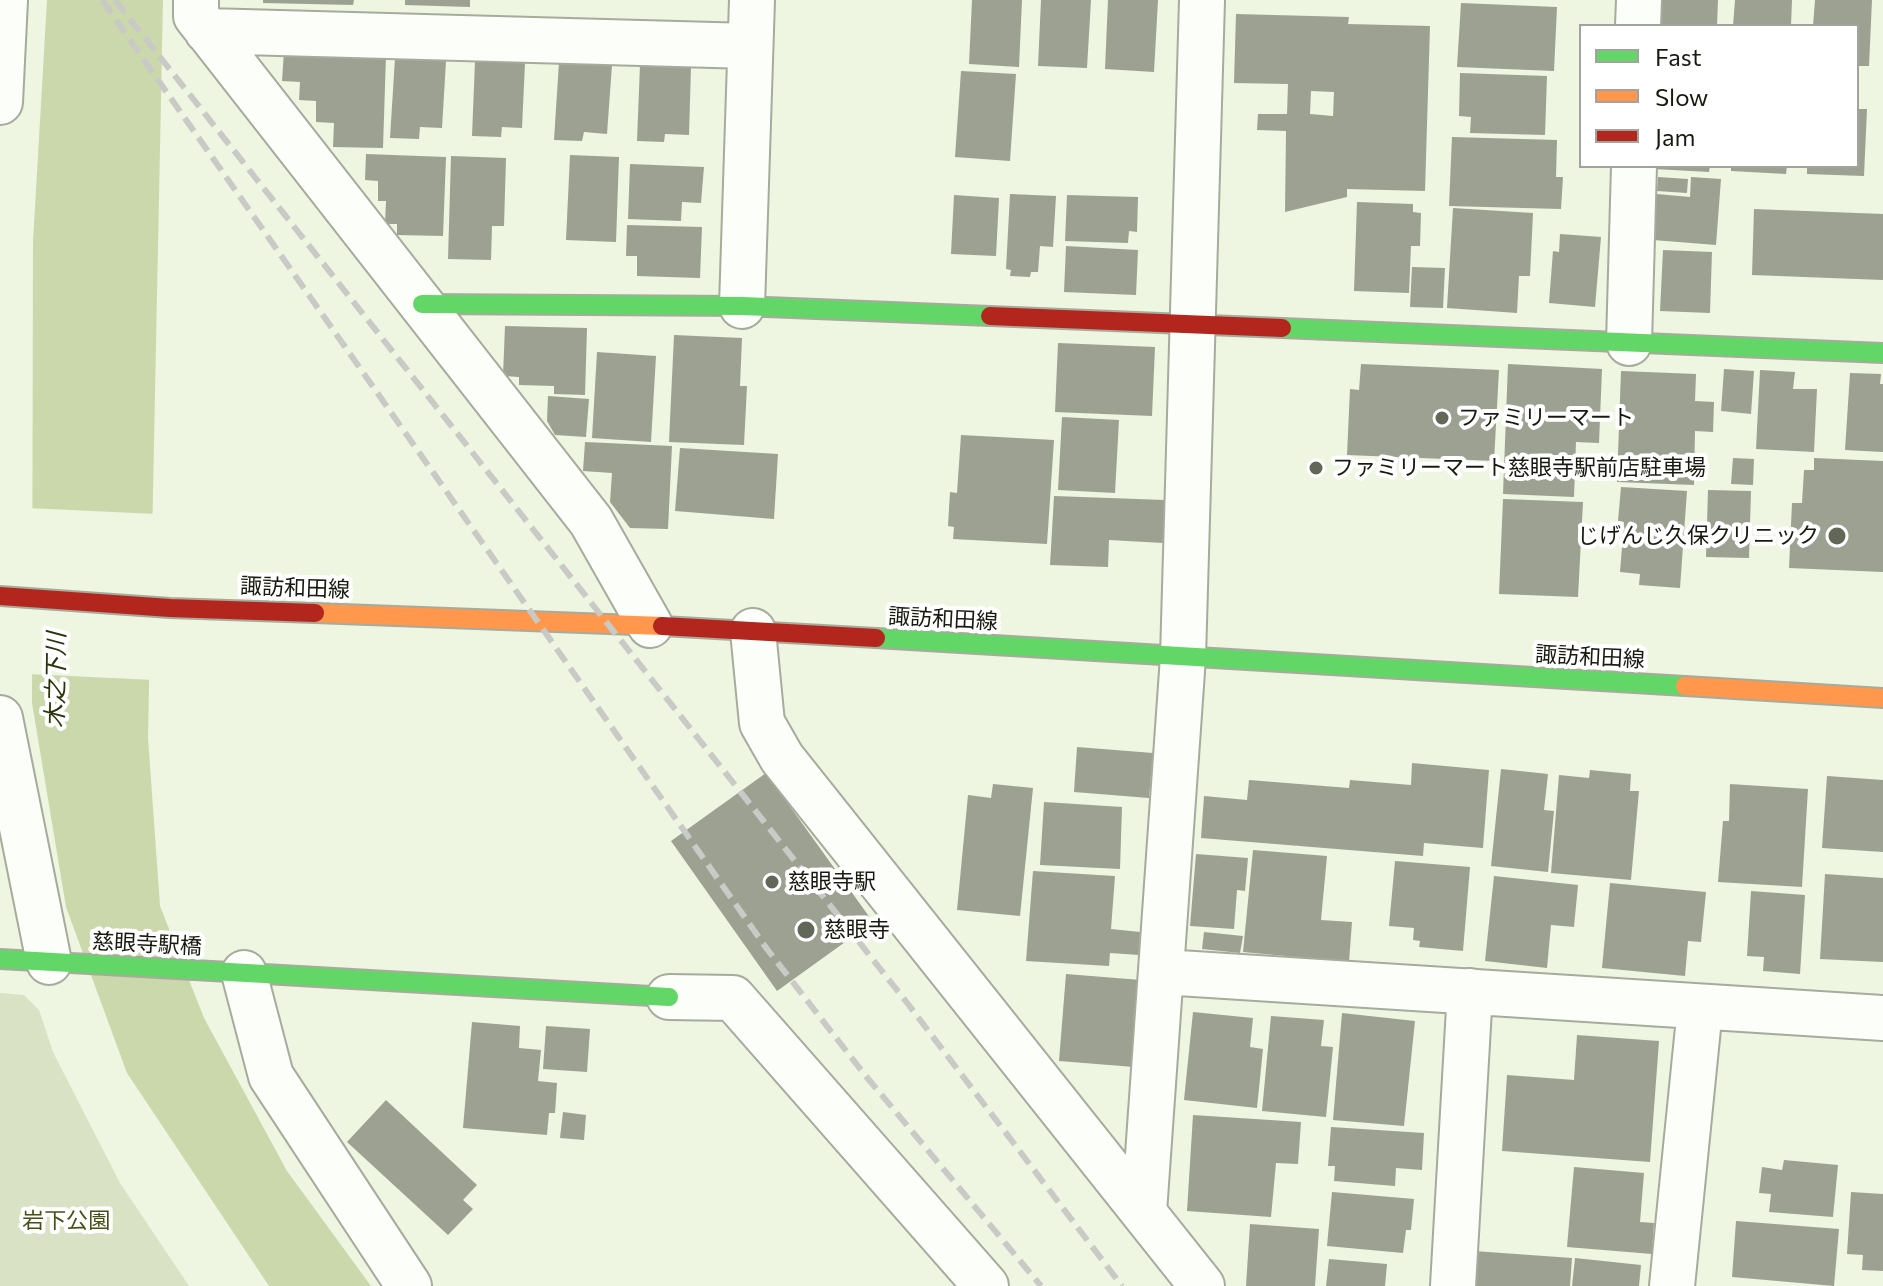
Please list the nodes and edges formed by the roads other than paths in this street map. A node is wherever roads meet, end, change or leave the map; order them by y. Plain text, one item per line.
1 (5, 0) edge
2 (752, 0) edge
3 (1202, 0) edge
4 (1639, 0) edge
5 (202, 15) edge
6 (1638, 24) edge
7 (750, 46) junction
8 (0, 102) edge
9 (1634, 168) edge
10 (422, 304) junction
11 (742, 306) junction
12 (1194, 326) junction
13 (1629, 343) junction
14 (1883, 353) edge
15 (4, 596) edge
16 (650, 625) junction
17 (753, 631) junction
18 (1183, 657) junction
19 (1883, 698) edge
20 (0, 718) edge
21 (0, 959) edge
22 (62, 963) junction
23 (230, 972) junction
24 (1163, 972) junction
25 (1470, 991) junction
26 (669, 997) joint
27 (1700, 1008) junction
28 (1883, 1018) edge
29 (1144, 1212) junction
30 (409, 1286) edge
31 (986, 1286) edge
32 (1202, 1286) edge
33 (1453, 1286) edge
34 (1672, 1286) edge

1 - 8 street
2 - 7 street
3 - 12 street
4 - 6 street
5 - 7 street
5 - 10 street
7 - 11 street
9 - 13 street
10 - 11 street
10 - 16 street
11 - 12 street
12 - 13 street
12 - 18 street
13 - 14 street
15 - 16 street, 諏訪和田線
16 - 17 street, 諏訪和田線
17 - 18 street, 諏訪和田線
17 - 29 street
18 - 19 street, 諏訪和田線
18 - 24 street
20 - 22 street
21 - 22 street, 慈眼寺駅橋
22 - 23 street, 慈眼寺駅橋
23 - 26 street, 慈眼寺駅橋
23 - 30 street
24 - 25 street
24 - 29 street
25 - 27 street
25 - 33 street
26 - 31 street
27 - 28 street
27 - 34 street
29 - 32 street

